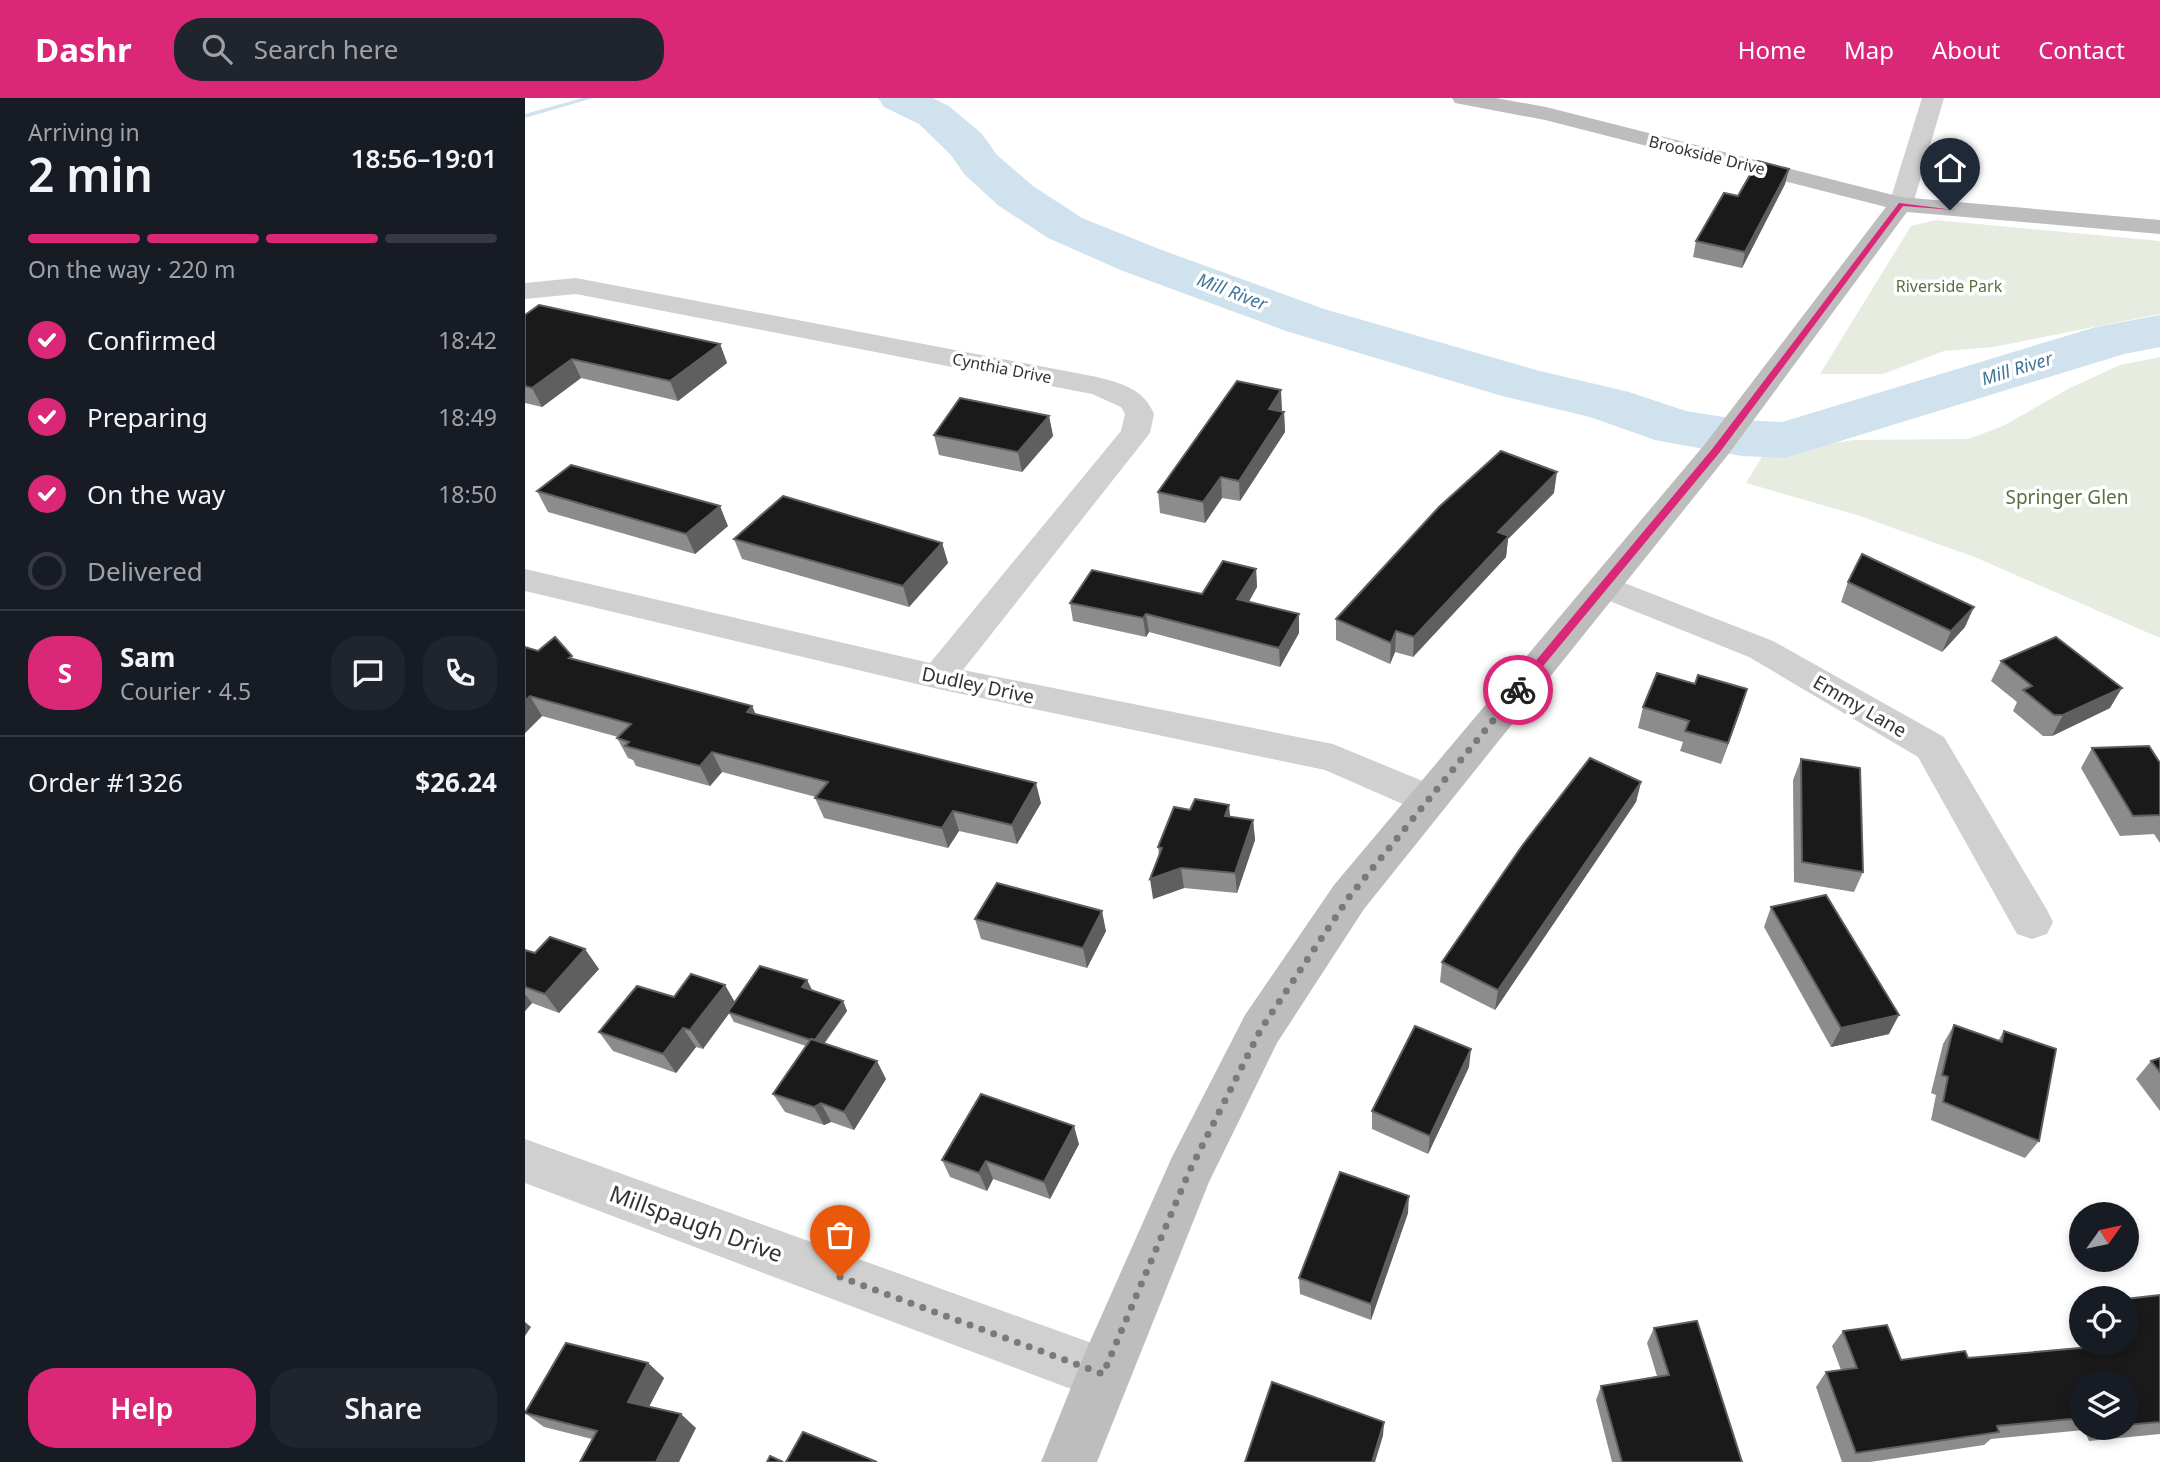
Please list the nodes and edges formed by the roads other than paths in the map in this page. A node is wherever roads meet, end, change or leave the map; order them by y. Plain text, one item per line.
1 (1463, 98) edge
2 (1933, 98) edge
3 (1901, 204) junction
4 (2160, 227) edge
5 (525, 291) edge
6 (525, 580) edge
7 (1604, 586) junction
8 (937, 677) junction
9 (1428, 799) junction
10 (2032, 922) dead end
11 (525, 1161) edge
12 (1103, 1374) junction
13 (1069, 1462) edge

1 - 3 main road, Brookside Drive
2 - 3 street
3 - 4 main road, Brookside Drive
3 - 7 main road
5 - 8 street, Cynthia Drive
6 - 8 street, Dudley Drive
7 - 9 main road
7 - 10 street, Emmy Lane
8 - 9 street, Dudley Drive
9 - 12 main road
11 - 12 street, Millspaugh Drive
12 - 13 main road

